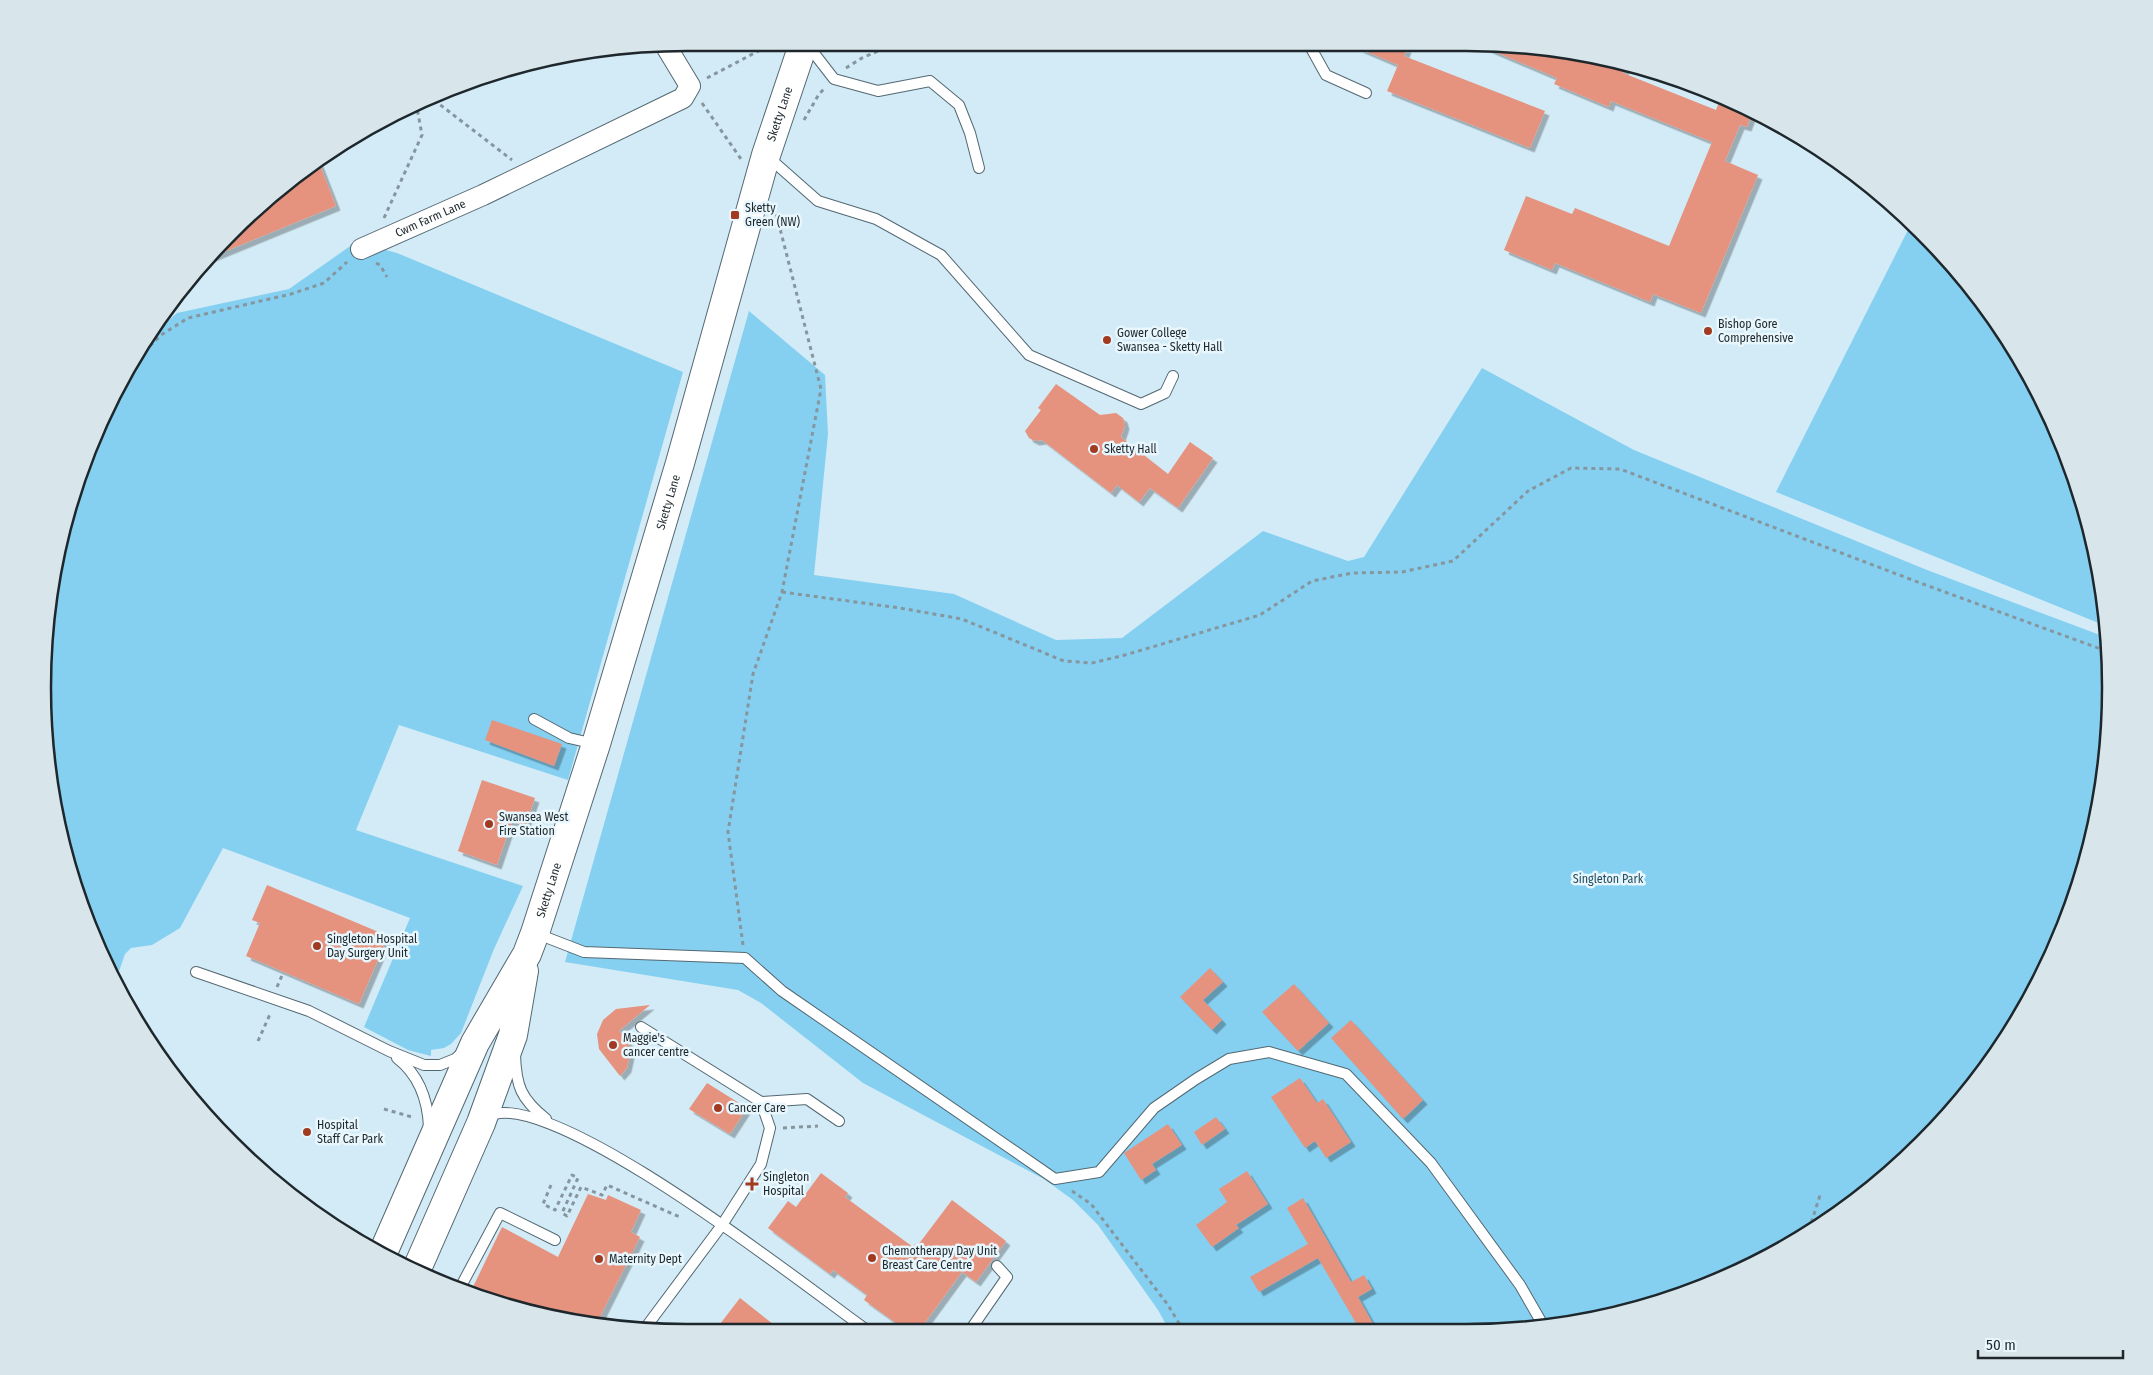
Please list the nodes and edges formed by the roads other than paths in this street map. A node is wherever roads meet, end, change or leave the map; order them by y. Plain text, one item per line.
1 (801, 51) edge
2 (812, 51) edge
3 (1313, 51) edge
4 (669, 52) edge
5 (1366, 93) dead end
6 (756, 160) junction
7 (979, 168) dead end
8 (360, 249) road end
9 (1173, 376) dead end
10 (534, 719) dead end
11 (596, 744) junction
12 (531, 944) junction
13 (196, 972) dead end
14 (641, 1027) dead end
15 (514, 1035) junction
16 (475, 1043) junction
17 (388, 1051) junction
18 (762, 1102) junction
19 (839, 1121) dead end
20 (548, 1122) junction
21 (481, 1123) junction
22 (430, 1147) junction
23 (722, 1225) junction
24 (555, 1240) dead end
25 (385, 1247) edge
26 (419, 1264) edge
27 (997, 1266) dead end
28 (463, 1282) edge
29 (1539, 1319) edge
30 (650, 1322) edge
31 (858, 1324) edge
32 (975, 1324) edge

1 - 6 main road, Sketty Lane
2 - 7 lane
3 - 5 lane
4 - 8 street, Cwm Farm Lane
6 - 9 lane
6 - 11 main road, Sketty Lane
10 - 11 lane
11 - 12 main road, Sketty Lane
12 - 15 main road, Sketty Lane
12 - 16 main road, Sketty Lane
12 - 29 lane
13 - 17 lane
14 - 18 lane
15 - 20 lane
15 - 21 main road, Sketty Lane
16 - 17 lane
16 - 22 main road, Sketty Lane
17 - 22 lane
18 - 19 lane
18 - 23 lane
20 - 21 lane
20 - 23 lane
21 - 26 main road, Sketty Lane
22 - 25 main road, Sketty Lane
23 - 30 lane
23 - 31 lane
24 - 28 lane
27 - 32 lane

